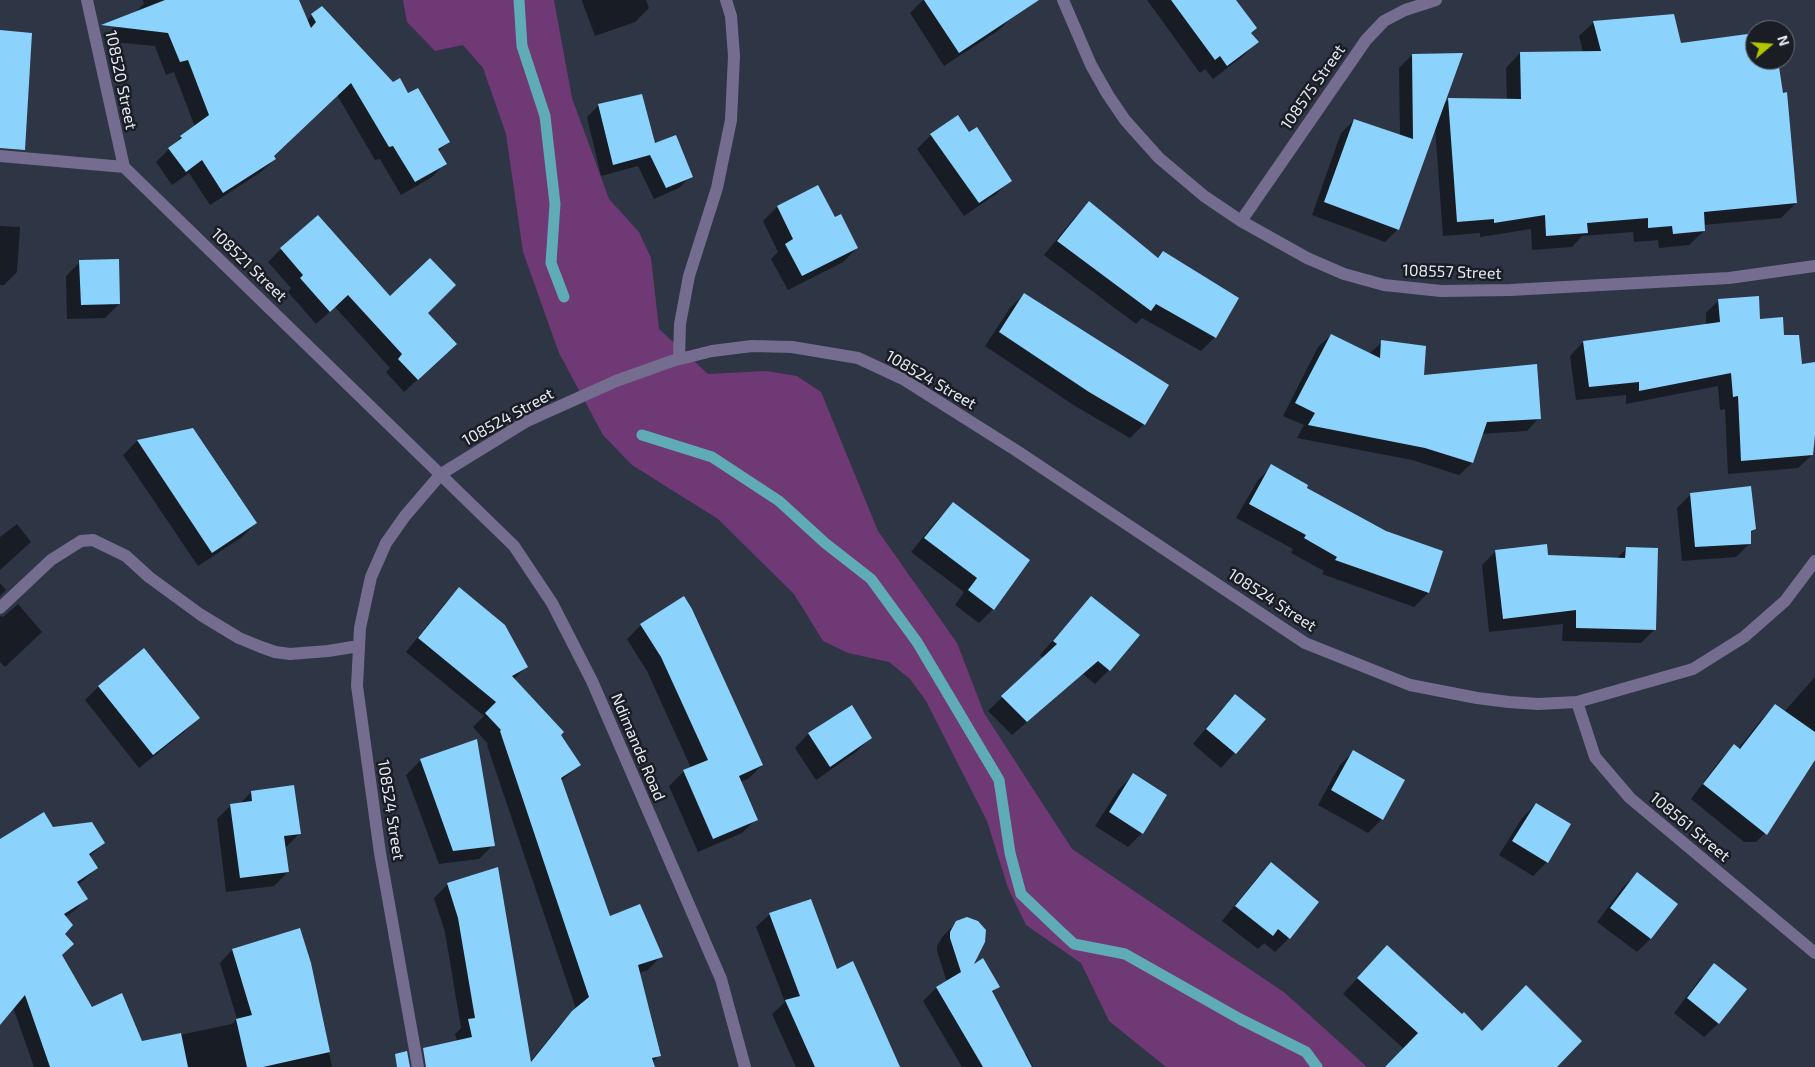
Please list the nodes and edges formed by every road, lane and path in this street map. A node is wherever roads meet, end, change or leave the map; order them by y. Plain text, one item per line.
1 (87, 0) edge
2 (726, 0) edge
3 (1063, 0) edge
4 (1436, 0) edge
5 (0, 156) edge
6 (124, 167) junction
7 (1241, 221) junction
8 (1815, 266) edge
9 (679, 359) junction
10 (441, 474) junction
11 (1815, 561) edge
12 (0, 608) edge
13 (359, 646) junction
14 (1577, 702) junction
15 (1815, 953) edge
16 (418, 1067) edge
17 (745, 1067) edge

1 - 6 street, 108520 Street
2 - 9 street
3 - 7 street, 108557 Street
4 - 7 street, 108575 Street
5 - 6 street
6 - 10 street, 108521 Street
7 - 8 street, 108557 Street
9 - 10 street, 108524 Street
9 - 14 street, 108524 Street
10 - 13 street, 108524 Street
10 - 17 street, Ndimande Road
11 - 14 street, 108524 Street
12 - 13 street
13 - 16 street, 108524 Street
14 - 15 street, 108561 Street

